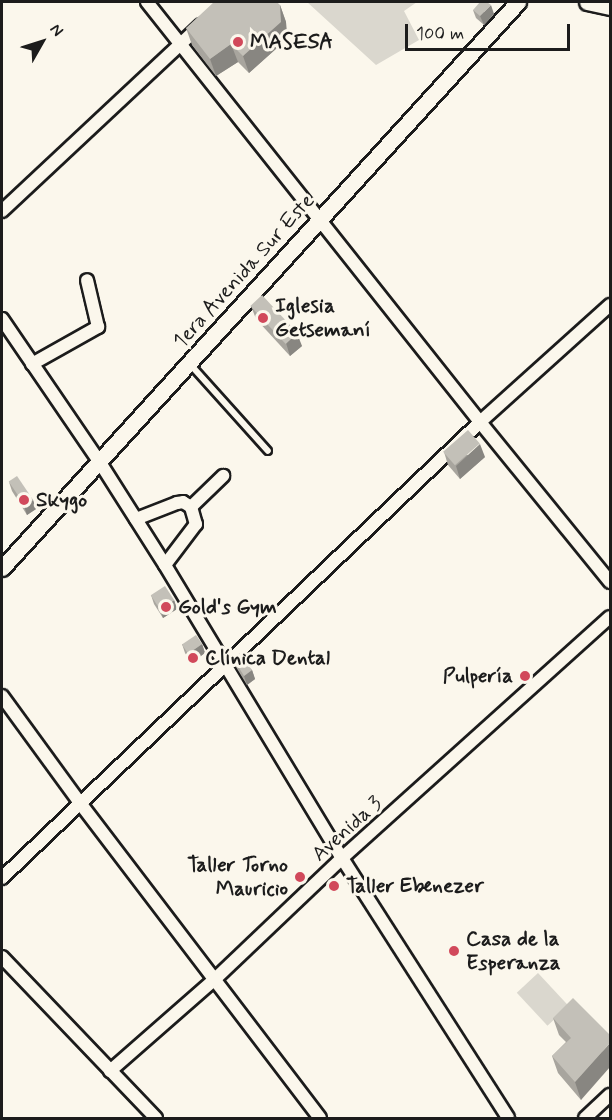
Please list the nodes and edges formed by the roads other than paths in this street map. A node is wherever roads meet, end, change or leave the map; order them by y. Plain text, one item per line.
1 (147, 2) edge
2 (518, 2) edge
3 (587, 2) edge
4 (610, 7) edge
5 (211, 15) edge
6 (182, 43) junction
7 (2, 211) edge
8 (318, 220) junction
9 (87, 280) dead end
10 (610, 306) edge
11 (2, 322) edge
12 (32, 363) junction
13 (189, 363) junction
14 (480, 422) junction
15 (268, 451) dead end
16 (99, 461) junction
17 (223, 476) dead end
18 (191, 507) junction
19 (136, 519) junction
20 (165, 565) junction
21 (2, 568) edge
22 (610, 582) edge
23 (610, 617) edge
24 (226, 665) junction
25 (2, 696) edge
26 (80, 803) junction
27 (342, 858) junction
28 (2, 878) edge
29 (2, 957) edge
30 (214, 980) junction
31 (110, 1071) junction
32 (610, 1095) edge
33 (156, 1119) edge
34 (320, 1119) edge
35 (508, 1119) edge
36 (585, 1119) edge

1 - 6 street
2 - 8 street, 1era Avenida Sur Este
3 - 4 street
5 - 6 street
6 - 7 street
6 - 8 street
8 - 13 street, 1era Avenida Sur Este
8 - 14 street
9 - 12 street
10 - 14 street
11 - 12 street
12 - 16 street
13 - 15 lane
13 - 16 street, 1era Avenida Sur Este
14 - 22 street
14 - 24 street
16 - 19 street
16 - 21 street, 1era Avenida Sur Este
17 - 18 street
18 - 19 street
18 - 20 street
19 - 20 street
20 - 24 street
23 - 27 street, Avenida 3
24 - 26 street
24 - 27 street
25 - 26 street
26 - 28 street
26 - 30 street
27 - 30 street, Avenida 3
27 - 35 street
29 - 31 street
30 - 31 street, Avenida 3
30 - 34 street
31 - 33 street
32 - 36 street

